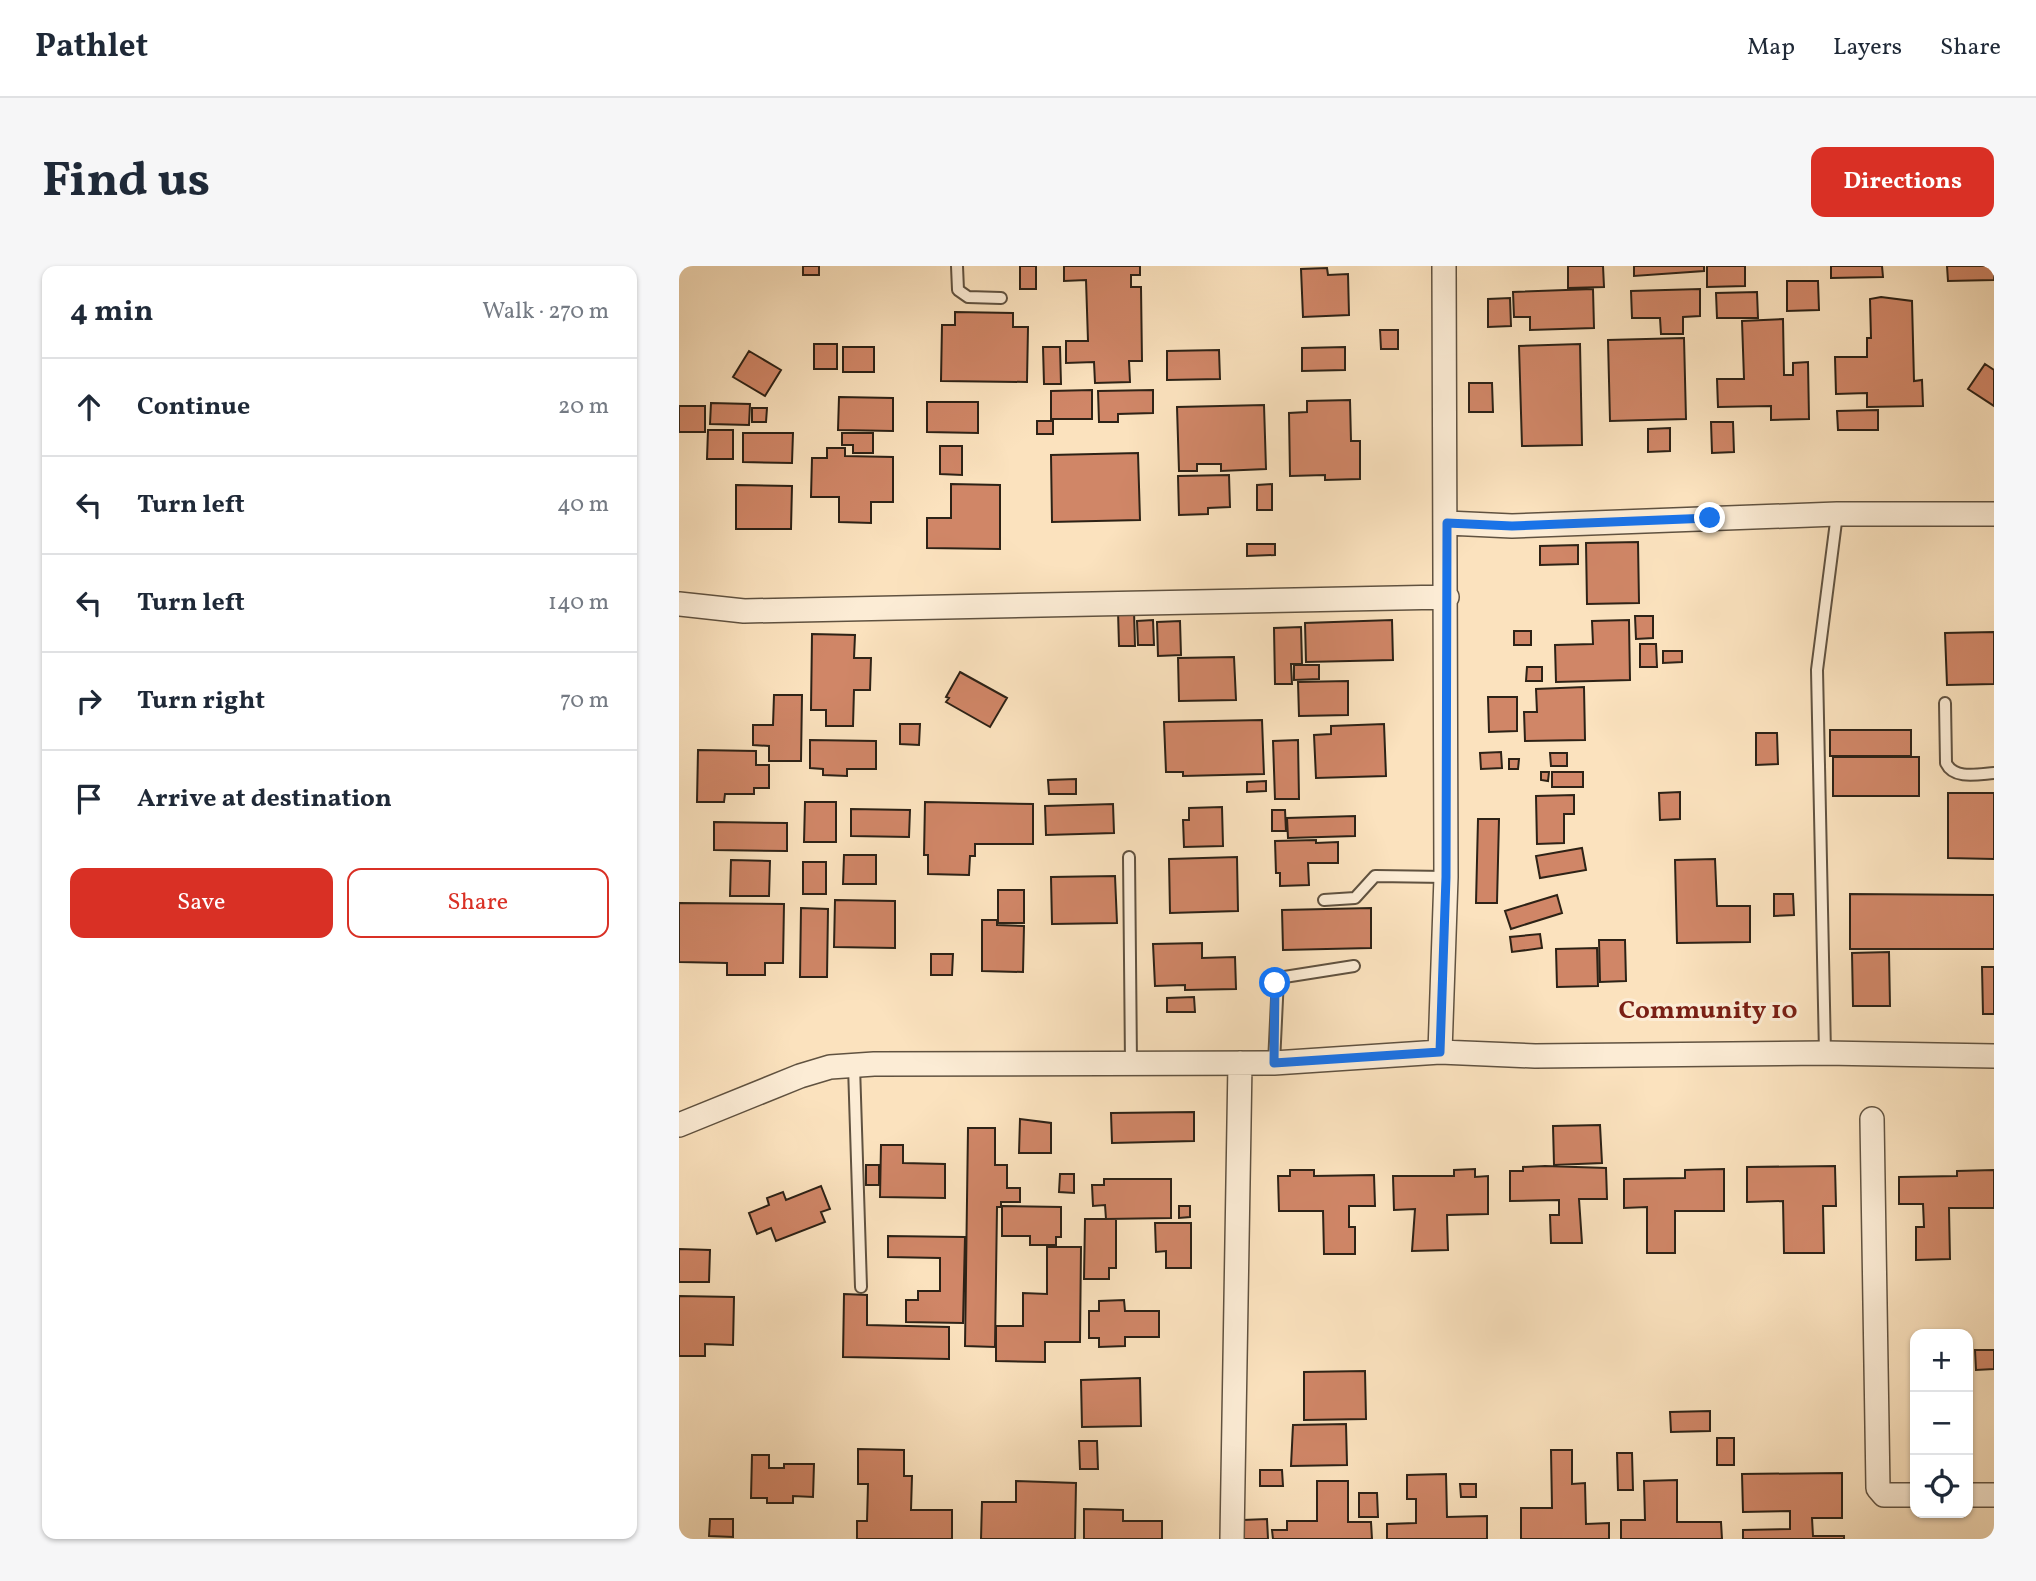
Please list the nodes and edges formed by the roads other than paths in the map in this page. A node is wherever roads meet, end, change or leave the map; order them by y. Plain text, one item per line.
1 (957, 266) edge
2 (1444, 266) edge
3 (1002, 298) dead end
4 (1837, 514) junction
5 (1994, 514) edge
6 (1447, 523) junction
7 (1447, 597) junction
8 (679, 604) edge
9 (1945, 703) dead end
10 (1994, 773) edge
11 (1129, 857) dead end
12 (1446, 877) junction
13 (1324, 900) dead end
14 (1354, 966) dead end
15 (1440, 1052) junction
16 (1825, 1053) junction
17 (1994, 1056) edge
18 (1131, 1063) junction
19 (1240, 1063) junction
20 (1274, 1063) junction
21 (854, 1066) junction
22 (1872, 1118) dead end
23 (679, 1125) edge
24 (861, 1287) dead end
25 (1910, 1495) edge
26 (1973, 1495) edge
27 (1994, 1495) edge
28 (1232, 1539) edge

1 - 3 lane
2 - 6 street
4 - 5 street
4 - 6 street
4 - 16 lane
6 - 7 street
7 - 8 street
7 - 12 street
9 - 10 lane
11 - 18 lane
12 - 13 lane
12 - 15 street
14 - 20 lane
15 - 16 street
15 - 20 street
16 - 17 street
18 - 19 street
18 - 21 street
19 - 20 street
19 - 28 street
21 - 23 street
21 - 24 lane
22 - 25 street
26 - 27 street

